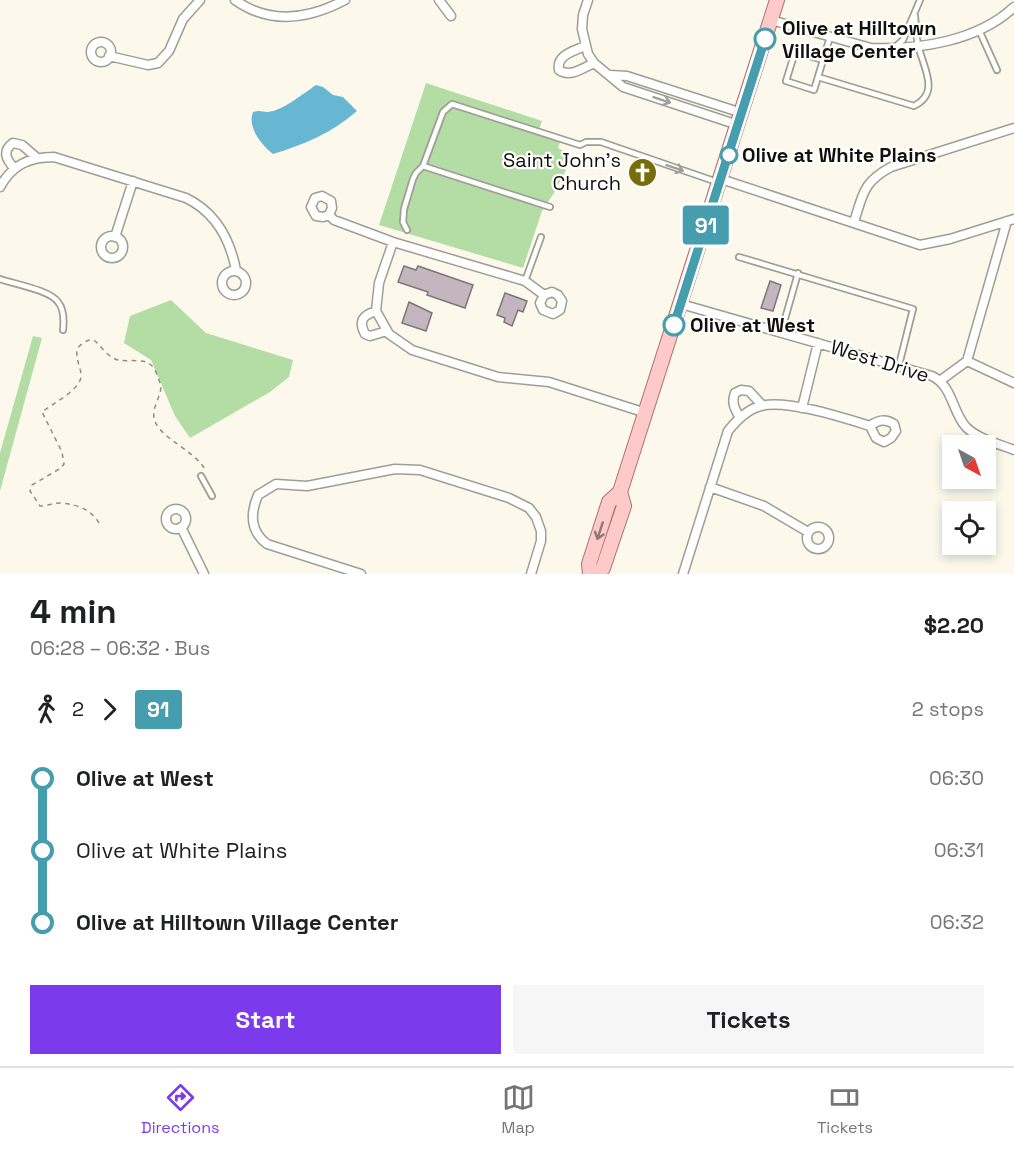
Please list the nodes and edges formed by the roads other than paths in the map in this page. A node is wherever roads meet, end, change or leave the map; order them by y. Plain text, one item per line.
1 (200, 0) edge
2 (235, 0) edge
3 (345, 0) edge
4 (439, 0) edge
5 (588, 0) edge
6 (777, 0) edge
7 (920, 0) edge
8 (1014, 7) edge
9 (451, 16) dead end
10 (915, 16) junction
11 (771, 20) junction
12 (979, 30) junction
13 (831, 37) junction
14 (918, 45) junction
15 (585, 46) junction
16 (893, 48) junction
17 (110, 56) dead end
18 (823, 60) junction
19 (594, 63) junction
20 (997, 70) dead end
21 (818, 77) junction
22 (740, 119) junction
23 (1014, 128) edge
24 (36, 157) junction
25 (423, 166) junction
26 (14, 168) junction
27 (133, 181) junction
28 (720, 181) junction
29 (0, 187) edge
30 (550, 207) dead end
31 (329, 214) dead end
32 (1011, 220) edge
33 (854, 222) junction
34 (407, 230) dead end
35 (116, 237) dead end
36 (541, 237) dead end
37 (393, 242) junction
38 (739, 257) dead end
39 (236, 270) dead end
40 (798, 273) junction
41 (0, 279) edge
42 (525, 281) junction
43 (544, 295) dead end
44 (681, 304) junction
45 (376, 311) junction
46 (63, 330) dead end
47 (387, 331) junction
48 (781, 333) junction
49 (818, 343) junction
50 (967, 361) junction
51 (898, 365) junction
52 (941, 380) junction
53 (1014, 383) edge
54 (762, 405) junction
55 (802, 408) junction
56 (646, 413) junction
57 (740, 418) junction
58 (870, 426) dead end
59 (1014, 450) edge
60 (201, 476) dead end
61 (710, 487) junction
62 (620, 492) junction
63 (212, 496) dead end
64 (180, 527) dead end
65 (808, 532) dead end
66 (204, 574) edge
67 (362, 574) edge
68 (531, 574) edge
69 (590, 574) edge
70 (598, 574) edge
71 (683, 574) edge

1 - 17 street
2 - 3 street
4 - 9 street
5 - 15 street
6 - 11 main road
7 - 10 lane
8 - 12 street
10 - 14 lane
10 - 16 lane
11 - 13 street
11 - 22 main road
12 - 14 street
12 - 20 lane
13 - 16 street
13 - 18 lane
14 - 16 street
14 - 21 lane
15 - 19 street
15 - 19 street
18 - 21 lane
18 - 21 lane
19 - 22 street
22 - 28 main road
23 - 33 street
24 - 26 street
24 - 26 street
24 - 27 street
25 -> 28 lane
25 - 30 lane
25 - 34 lane
26 - 29 street
27 - 35 street
27 - 39 street
28 - 33 street
28 - 44 main road
31 - 37 street
32 - 33 street
32 - 50 street
36 - 42 lane
37 - 42 street
37 - 45 street
38 - 40 lane
40 - 48 lane
40 - 51 lane
41 - 46 lane
42 - 43 street
44 - 48 street, West Drive
44 - 56 main road
45 - 47 street
45 - 47 street
47 - 56 street
48 - 49 street, West Drive
49 - 51 street, West Drive
49 - 55 street
50 - 52 street
50 - 53 street
51 - 52 street, West Drive
52 - 59 street, West Drive
54 - 55 street
54 - 57 street
54 - 57 street
55 - 58 street
56 - 62 main road
57 - 61 street
60 - 63 lane
61 - 65 street
61 - 71 street
62 -> 69 main road
62 - 70 main road
64 - 66 street
67 - 68 street

